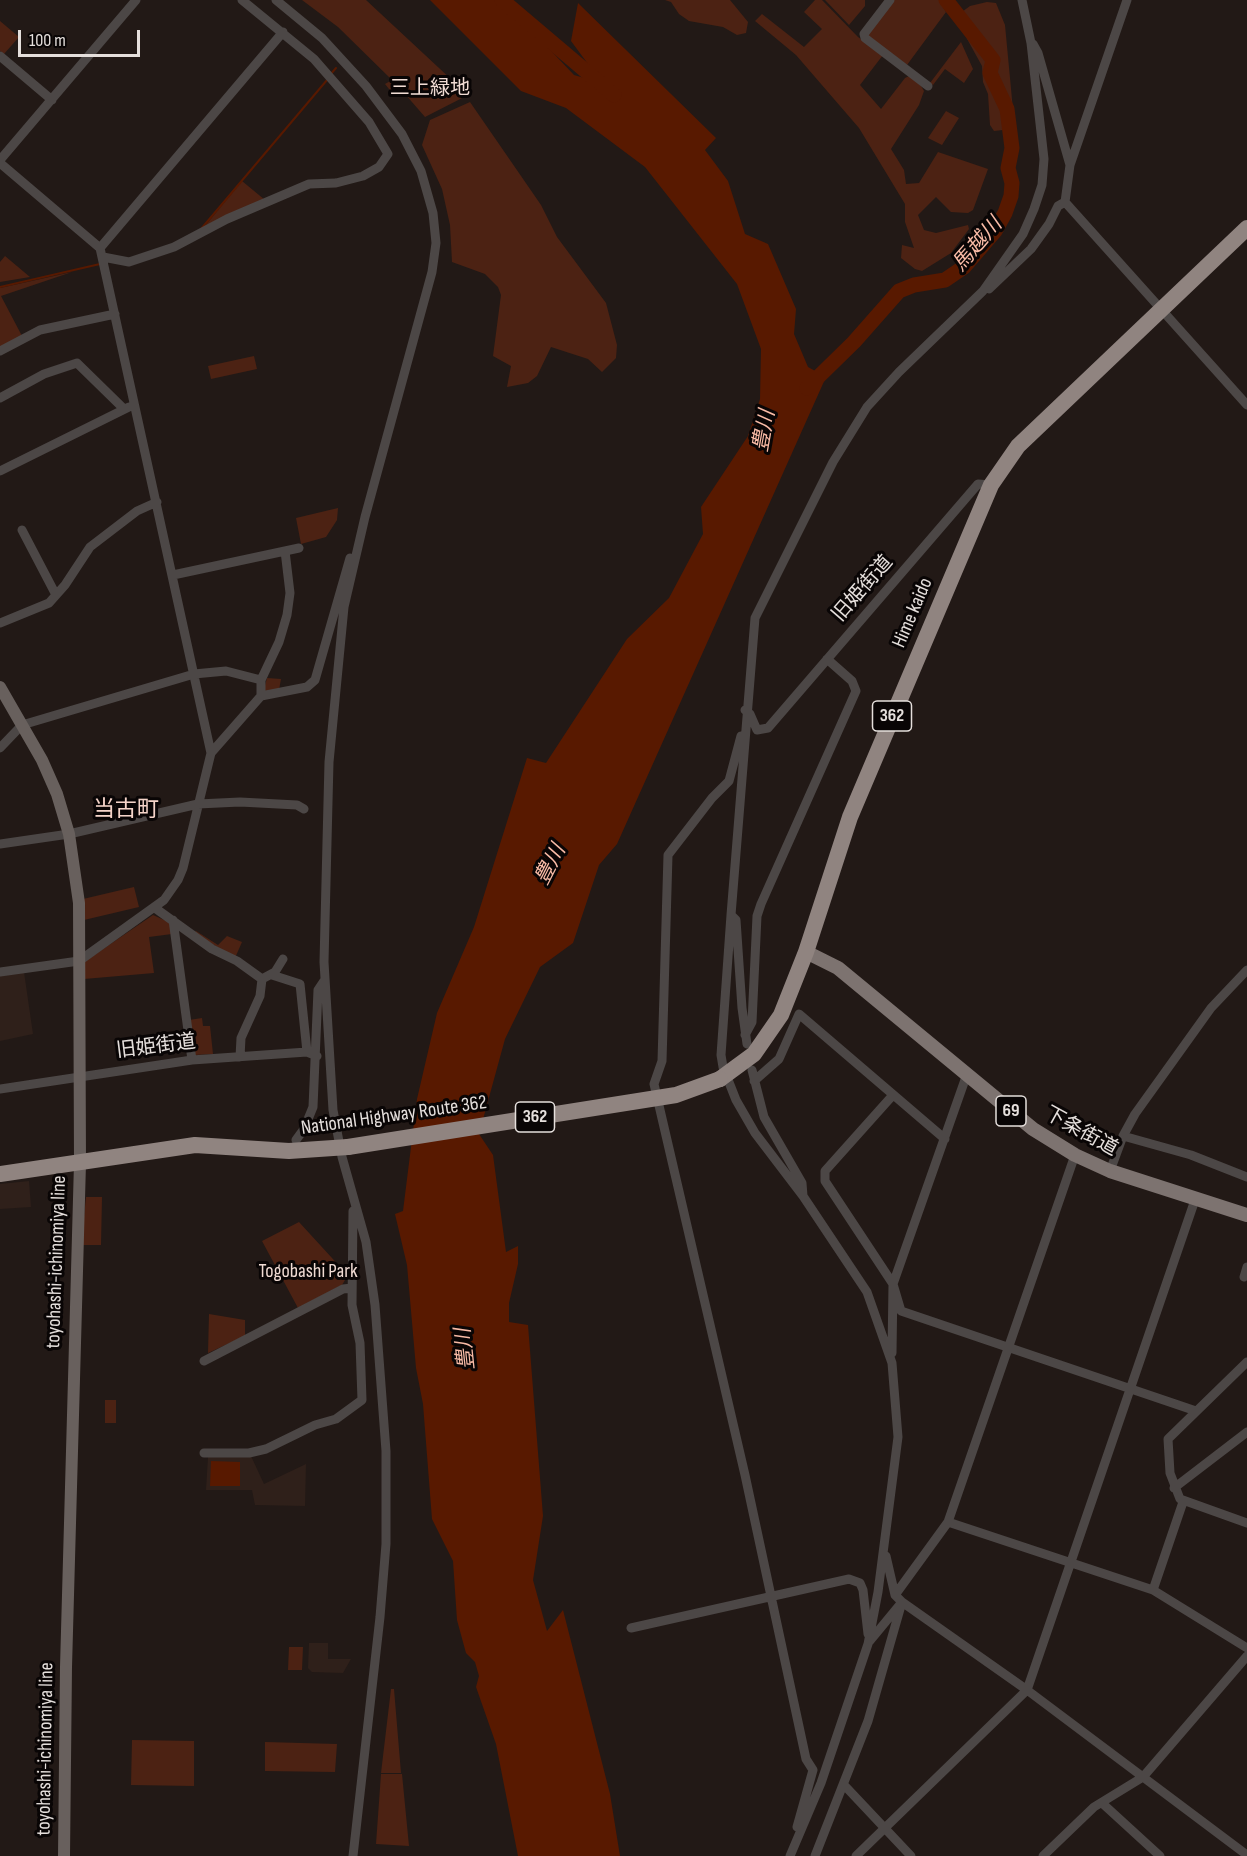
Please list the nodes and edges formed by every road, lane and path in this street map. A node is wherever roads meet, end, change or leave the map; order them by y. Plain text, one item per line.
1 (136, 0) edge
2 (242, 0) edge
3 (276, 0) edge
4 (890, 0) edge
5 (1022, 0) edge
6 (1127, 0) edge
7 (283, 32) junction
8 (1031, 43) junction
9 (0, 56) edge
10 (928, 86) dead end
11 (52, 99) junction
12 (0, 162) edge
13 (1070, 165) junction
14 (1065, 202) junction
15 (1247, 228) edge
16 (101, 252) junction
17 (983, 291) junction
18 (1162, 311) junction
19 (115, 314) junction
20 (0, 351) edge
21 (0, 399) edge
22 (135, 405) junction
23 (1247, 405) edge
24 (124, 409) junction
25 (0, 471) edge
26 (990, 485) junction
27 (157, 502) junction
28 (22, 530) dead end
29 (299, 548) dead end
30 (285, 551) junction
31 (357, 554) junction
32 (173, 575) junction
33 (56, 595) junction
34 (0, 623) edge
35 (827, 659) junction
36 (194, 674) junction
37 (261, 680) junction
38 (0, 687) edge
39 (261, 696) junction
40 (746, 710) junction
41 (22, 725) junction
42 (744, 729) junction
43 (0, 748) edge
44 (211, 753) junction
45 (198, 804) junction
46 (304, 808) dead end
47 (69, 834) junction
48 (0, 844) edge
49 (155, 908) junction
50 (731, 915) junction
51 (173, 920) junction
52 (806, 952) junction
53 (283, 959) dead end
54 (79, 961) junction
55 (1247, 970) edge
56 (0, 972) edge
57 (272, 975) junction
58 (262, 979) junction
59 (324, 981) junction
60 (307, 1052) junction
61 (317, 1056) junction
62 (240, 1057) junction
63 (192, 1060) junction
64 (752, 1070) dead end
65 (967, 1074) junction
66 (78, 1077) junction
67 (723, 1078) junction
68 (754, 1081) junction
69 (0, 1089) edge
70 (893, 1095) junction
71 (1123, 1137) junction
72 (945, 1139) junction
73 (296, 1140) dead end
74 (344, 1148) junction
75 (1075, 1155) junction
76 (80, 1163) junction
77 (1110, 1172) junction
78 (0, 1174) edge
79 (1247, 1177) edge
80 (352, 1193) junction
81 (803, 1196) junction
82 (1196, 1197) junction
83 (1247, 1215) edge
84 (1247, 1267) edge
85 (1244, 1277) dead end
86 (893, 1284) junction
87 (352, 1288) junction
88 (1010, 1347) junction
89 (204, 1361) dead end
90 (1247, 1362) edge
91 (892, 1363) junction
92 (1130, 1388) junction
93 (1196, 1411) junction
94 (1247, 1432) edge
95 (204, 1454) dead end
96 (1174, 1488) junction
97 (1183, 1502) junction
98 (948, 1522) junction
99 (1247, 1523) edge
100 (884, 1549) junction
101 (1071, 1563) junction
102 (1153, 1590) junction
103 (772, 1595) junction
104 (899, 1598) junction
105 (631, 1628) dead end
106 (868, 1640) junction
107 (1247, 1648) edge
108 (1247, 1656) edge
109 (1027, 1690) junction
110 (1143, 1777) junction
111 (845, 1786) junction
112 (1102, 1803) junction
113 (886, 1828) junction
114 (795, 1844) junction
115 (1245, 1854) edge
116 (64, 1856) edge
117 (353, 1856) edge
118 (790, 1856) edge
119 (815, 1856) edge
120 (856, 1856) edge
121 (911, 1856) edge
122 (1042, 1856) edge
123 (1160, 1856) edge

1 - 11 street
2 - 7 street
3 - 31 street
4 - 10 street
5 - 8 street
6 - 13 street
7 - 16 street
7 - 16 street
8 - 13 street
8 - 17 street
9 - 11 street
11 - 12 street
12 - 16 street
13 - 14 street
14 - 17 street
14 - 18 street
15 - 18 highway, Hime kaido / 362
16 - 19 street
17 - 40 street
18 - 23 street
18 - 26 highway, Hime kaido / 362
19 - 20 street
19 - 22 street
21 - 24 street
22 - 24 street
22 - 27 street
24 - 25 street
26 - 35 street, 旧姫街道
26 - 52 highway, Hime kaido / 362
27 - 32 street
27 - 33 street
28 - 33 street
29 - 30 street
30 - 32 street
30 - 37 street
31 - 39 street
31 - 59 street
32 - 36 street
33 - 34 street
35 - 40 street, 旧姫街道
35 - 50 street
36 - 37 street
36 - 41 street
36 - 44 street
37 - 39 street
38 - 41 main road, toyohashi-ichinomiya line
39 - 44 street
40 - 42 street
41 - 43 street
41 - 47 main road, toyohashi-ichinomiya line
42 - 50 street
42 - 103 street
44 - 45 street
45 - 46 street
45 - 47 street
45 - 49 street
47 - 48 street
47 - 54 main road, toyohashi-ichinomiya line
49 - 51 street
49 - 54 street
50 - 67 street
51 - 58 street
51 - 63 street
52 - 65 main road, 下条街道 / 69
52 - 67 highway, Hime kaido / 362
53 - 57 street
54 - 56 street
54 - 66 main road, toyohashi-ichinomiya line
55 - 71 street
57 - 58 street
57 - 60 street
58 - 62 street
59 - 61 street
59 - 74 street
60 - 61 street, 旧姫街道
60 - 62 street, 旧姫街道
61 - 73 street
62 - 63 street, 旧姫街道
63 - 66 street, 旧姫街道
64 - 68 street
65 - 72 street
65 - 75 main road, 下条街道 / 69
66 - 69 street, 旧姫街道
66 - 76 main road, toyohashi-ichinomiya line
67 - 74 highway, National Highway Route 362 / 362, bridge
67 - 81 street
68 - 70 street
68 - 81 street
70 - 72 street
70 - 86 street
71 - 77 street
71 - 79 street
72 - 86 street
74 - 76 highway, National Highway Route 362 / 362
74 - 80 street
75 - 77 main road, 下条街道 / 69
75 - 88 street
76 - 78 highway, National Highway Route 362 / 362
76 - 116 main road, toyohashi-ichinomiya line
77 - 82 main road, 下条街道 / 69
80 - 87 street
80 - 117 street
81 - 91 street
82 - 83 main road, 下条街道 / 69
82 - 92 street
84 - 85 street
86 - 88 street
86 - 91 street
87 - 89 street
87 - 95 street
88 - 92 street
88 - 98 street
90 - 93 street
91 - 100 street
92 - 93 street
92 - 101 street
93 - 96 street
94 - 96 street
96 - 97 street
97 - 99 street
97 - 102 street
98 - 101 street
98 - 104 street
100 - 104 street
100 - 106 street
101 - 102 street
101 - 109 street
102 - 107 street
103 - 105 street
103 - 106 street
103 - 114 street
104 - 106 street
104 - 109 street
104 - 111 street
106 - 114 street
108 - 110 street
109 - 110 street
109 - 113 street
110 - 112 street
110 - 115 street
111 - 113 street
111 - 119 street
112 - 122 street
112 - 123 street
113 - 120 street
113 - 121 street
114 - 118 street

